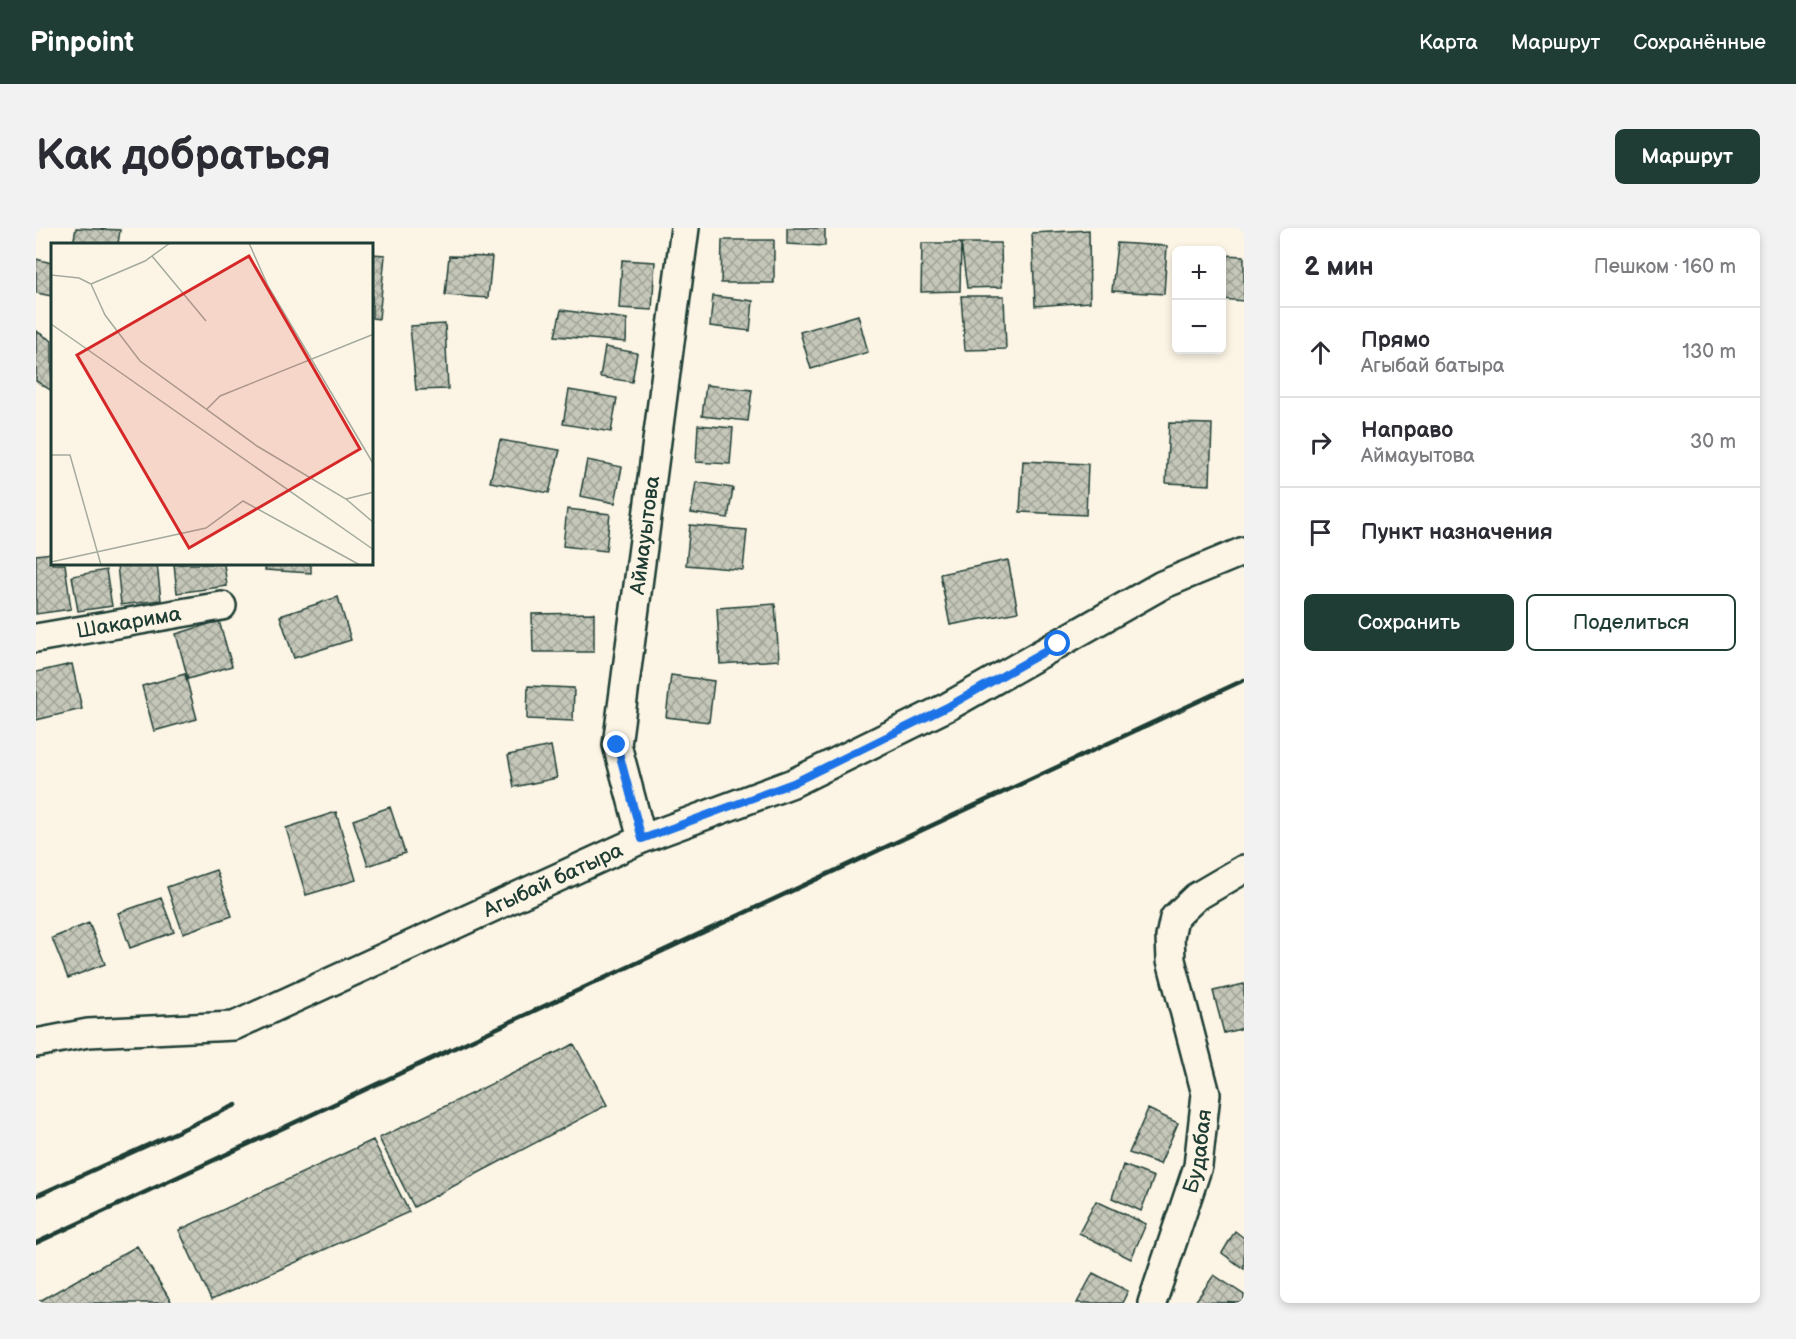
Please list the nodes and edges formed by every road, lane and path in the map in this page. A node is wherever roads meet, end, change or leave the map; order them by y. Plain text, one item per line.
1 (685, 228) edge
2 (1244, 551) edge
3 (222, 606) dead end
4 (36, 638) edge
5 (642, 839) junction
6 (1244, 869) edge
7 (36, 1043) edge
8 (1152, 1303) edge

1 - 5 street, Аймауытова
2 - 5 street, Агыбай батыра
3 - 4 street, Шакарима
5 - 7 street, Агыбай батыра
6 - 8 street, Будабая

